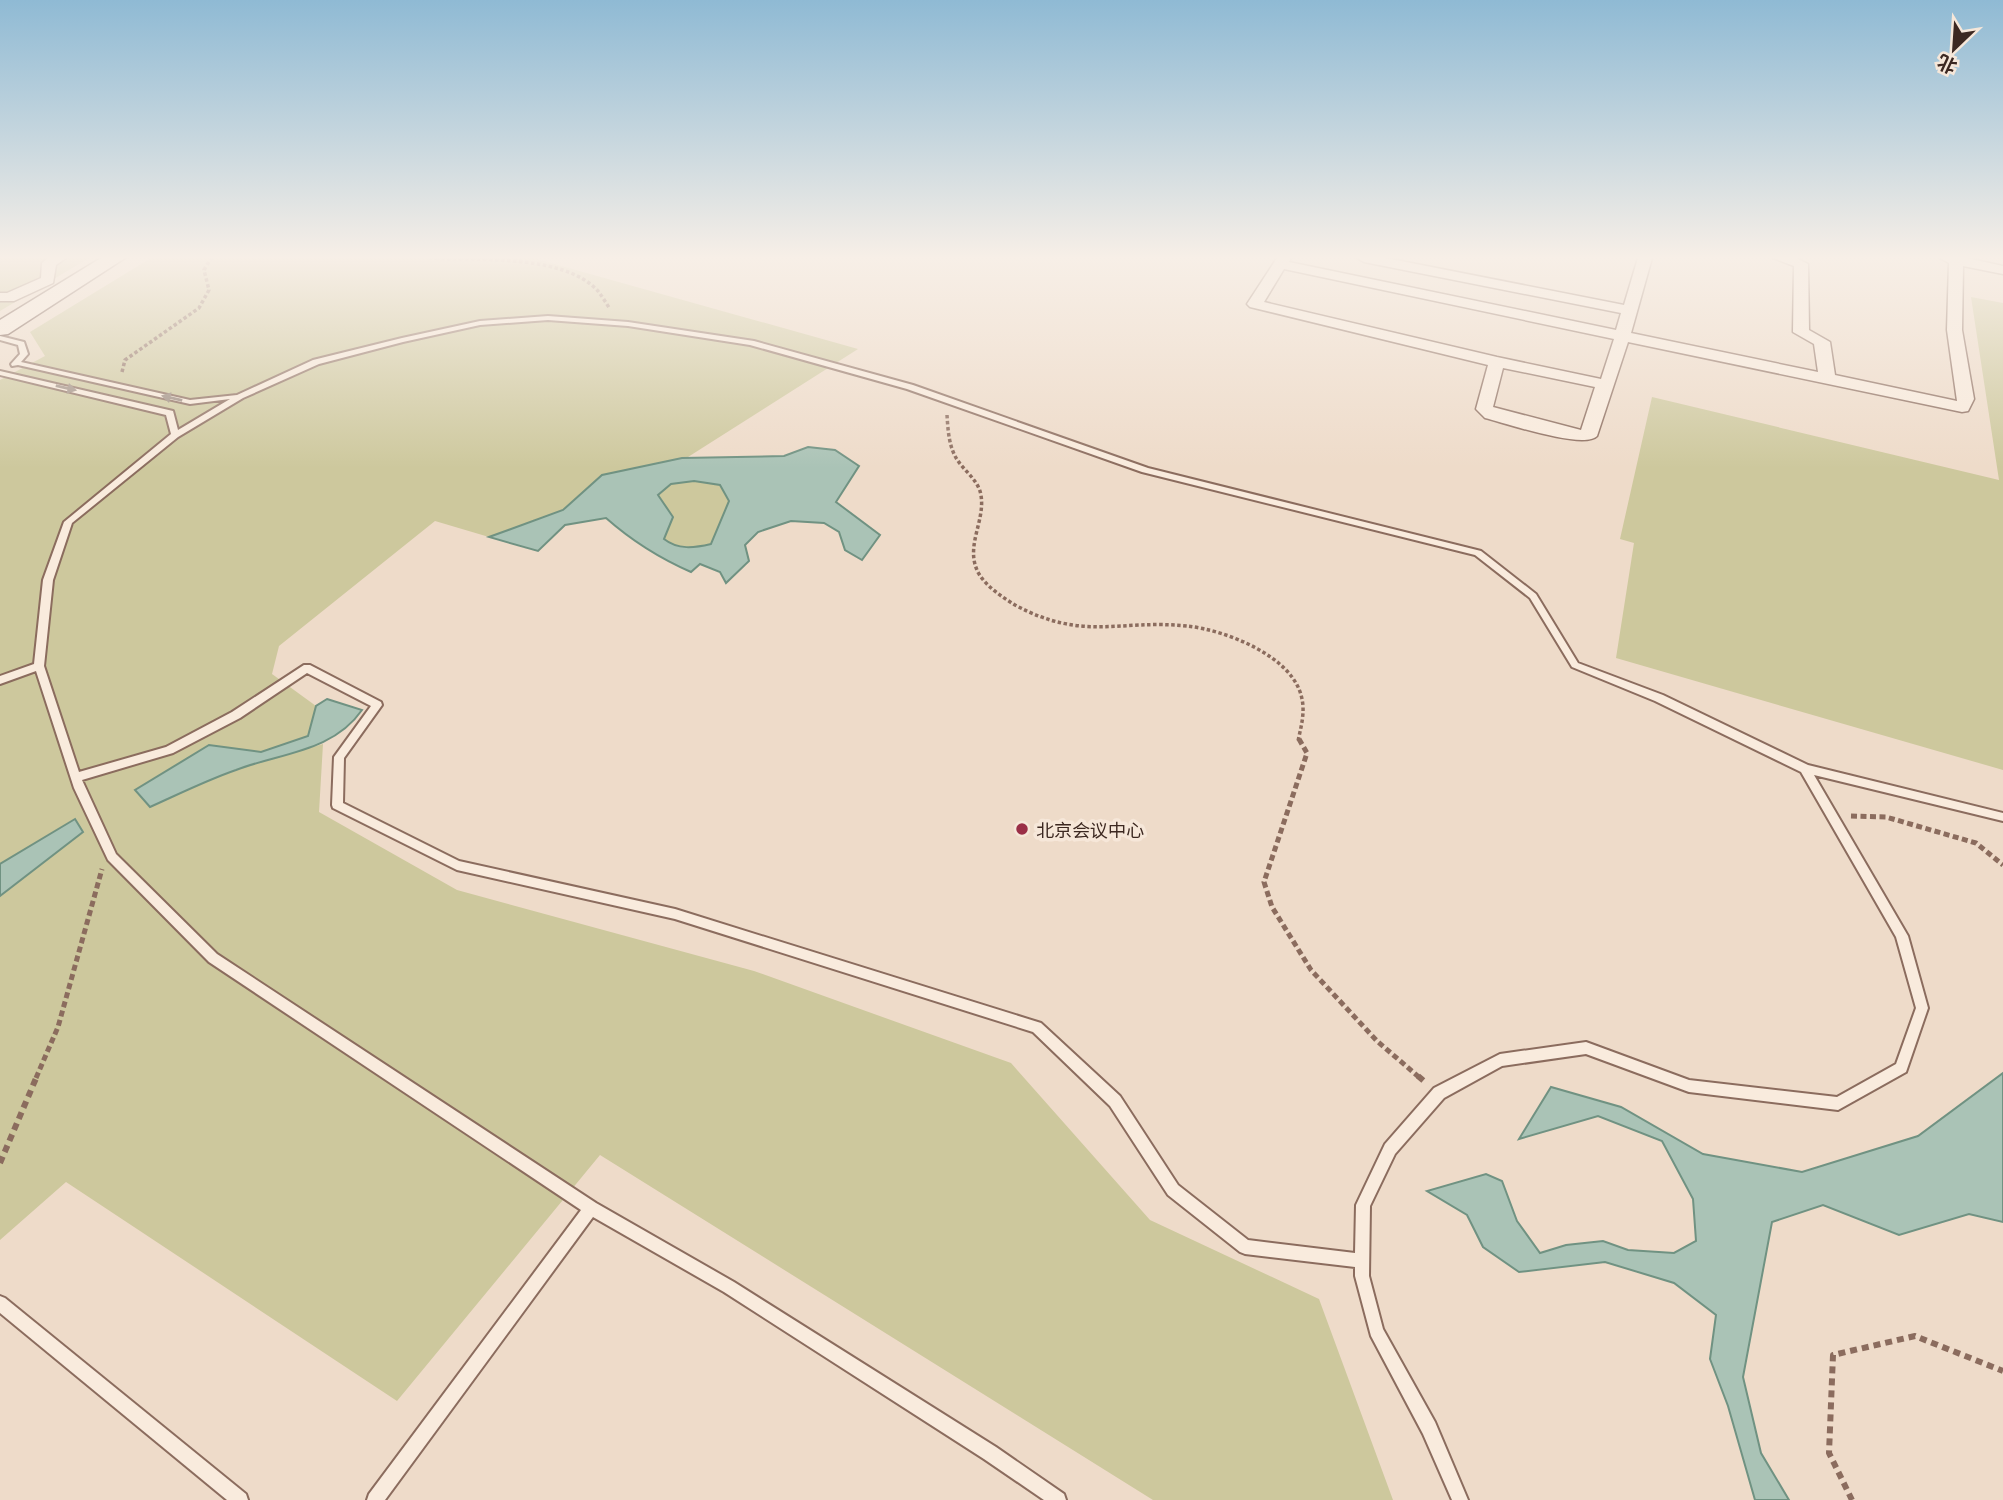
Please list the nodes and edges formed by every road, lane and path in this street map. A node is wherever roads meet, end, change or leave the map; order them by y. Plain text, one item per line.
1 (170, 328) edge
2 (457, 328) edge
3 (649, 328) edge
4 (1355, 328) edge
5 (1586, 328) edge
6 (1624, 328) edge
7 (1801, 328) edge
8 (1955, 328) edge
9 (1622, 336) junction
10 (0, 338) edge
11 (1497, 362) junction
12 (18, 363) junction
13 (0, 372) edge
14 (1827, 377) junction
15 (113, 384) junction
16 (1604, 384) junction
17 (240, 396) junction
18 (951, 401) junction
19 (175, 435) junction
20 (39, 666) junction
21 (0, 680) edge
22 (1805, 769) junction
23 (80, 776) dead end
24 (1831, 814) junction
25 (2003, 817) edge
26 (104, 865) dead end
27 (2003, 865) edge
28 (1439, 1093) junction
29 (0, 1163) edge
30 (591, 1208) junction
31 (1363, 1261) junction
32 (0, 1303) edge
33 (2003, 1371) edge
34 (240, 1500) edge
35 (375, 1500) edge
36 (1058, 1500) edge
37 (1460, 1500) edge
38 (1852, 1500) edge

1 - 15 path
2 - 17 lane
3 - 18 lane
4 - 11 street
5 - 9 street
6 - 9 street
7 - 14 street
8 - 14 street
9 - 14 street
9 - 16 street
10 - 12 lane
11 - 16 street
11 - 16 street
12 - 13 lane
12 - 15 lane
13 -> 19 lane
17 -> 15 lane
17 - 19 lane
18 - 22 lane
18 - 28 path
19 - 20 lane
20 - 21 lane
20 - 30 lane
22 - 24 lane
22 - 25 lane
23 - 31 lane
24 - 27 path
24 - 28 lane
26 - 29 path
28 - 31 lane
30 - 35 lane
30 - 36 lane
31 - 37 lane
32 - 34 lane
33 - 38 path

